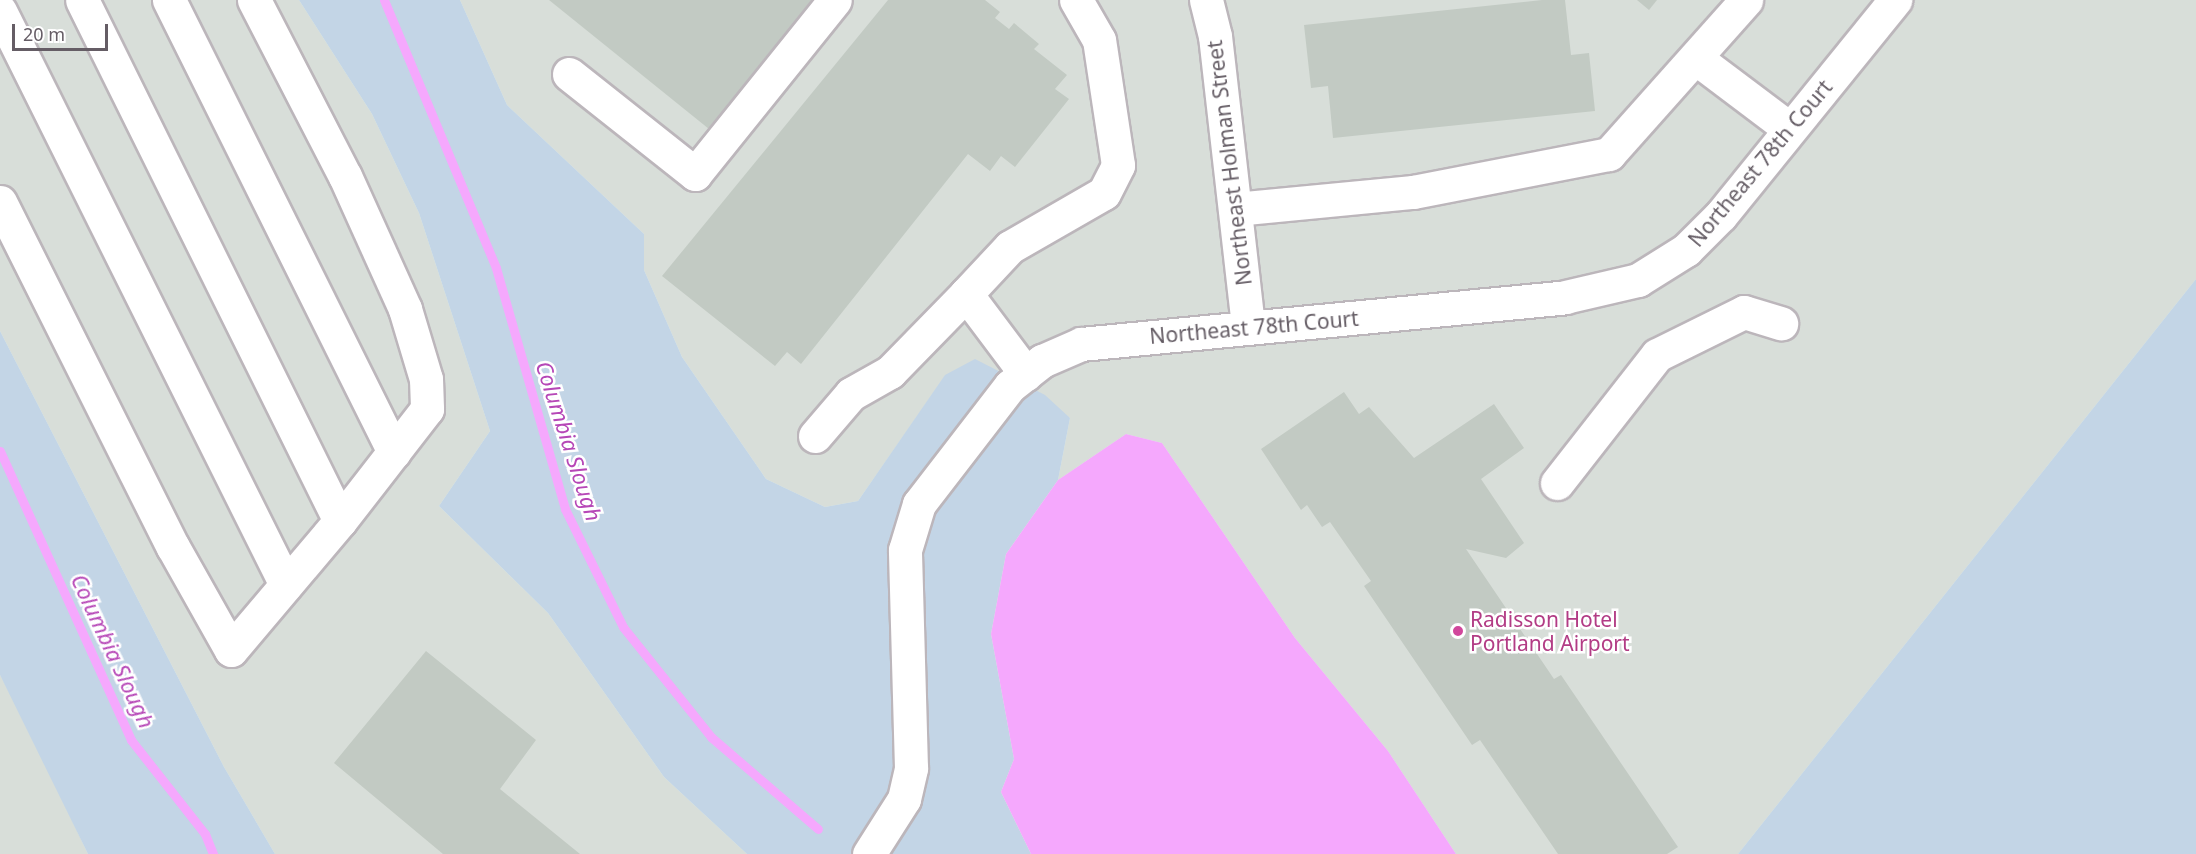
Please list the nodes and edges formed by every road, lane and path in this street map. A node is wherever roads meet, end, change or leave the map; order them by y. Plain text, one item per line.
1 (82, 0) edge
2 (169, 0) edge
3 (254, 0) edge
4 (835, 0) edge
5 (1076, 0) edge
6 (1206, 0) edge
7 (1746, 0) edge
8 (1895, 0) edge
9 (0, 11) edge
10 (1697, 59) junction
11 (568, 74) dead end
12 (1790, 129) junction
13 (0, 201) edge
14 (1235, 209) junction
15 (966, 294) junction
16 (1781, 323) dead end
17 (1248, 327) junction
18 (1026, 374) junction
19 (815, 436) dead end
20 (394, 452) junction
21 (1557, 483) dead end
22 (340, 521) junction
23 (286, 585) junction
24 (869, 854) edge

1 - 22 street
2 - 20 street
3 - 20 street
4 - 11 street
5 - 15 street
6 - 14 street, Northeast Holman Street
7 - 10 street
8 - 12 street, Northeast 78th Court
9 - 23 street
10 - 12 street
10 - 14 street
12 - 17 street, Northeast 78th Court
13 - 23 street
14 - 17 street, Northeast Holman Street
15 - 18 street
15 - 19 street
16 - 21 street
17 - 18 street, Northeast 78th Court
18 - 24 street, Northeast 78th Court
20 - 22 street
22 - 23 street

